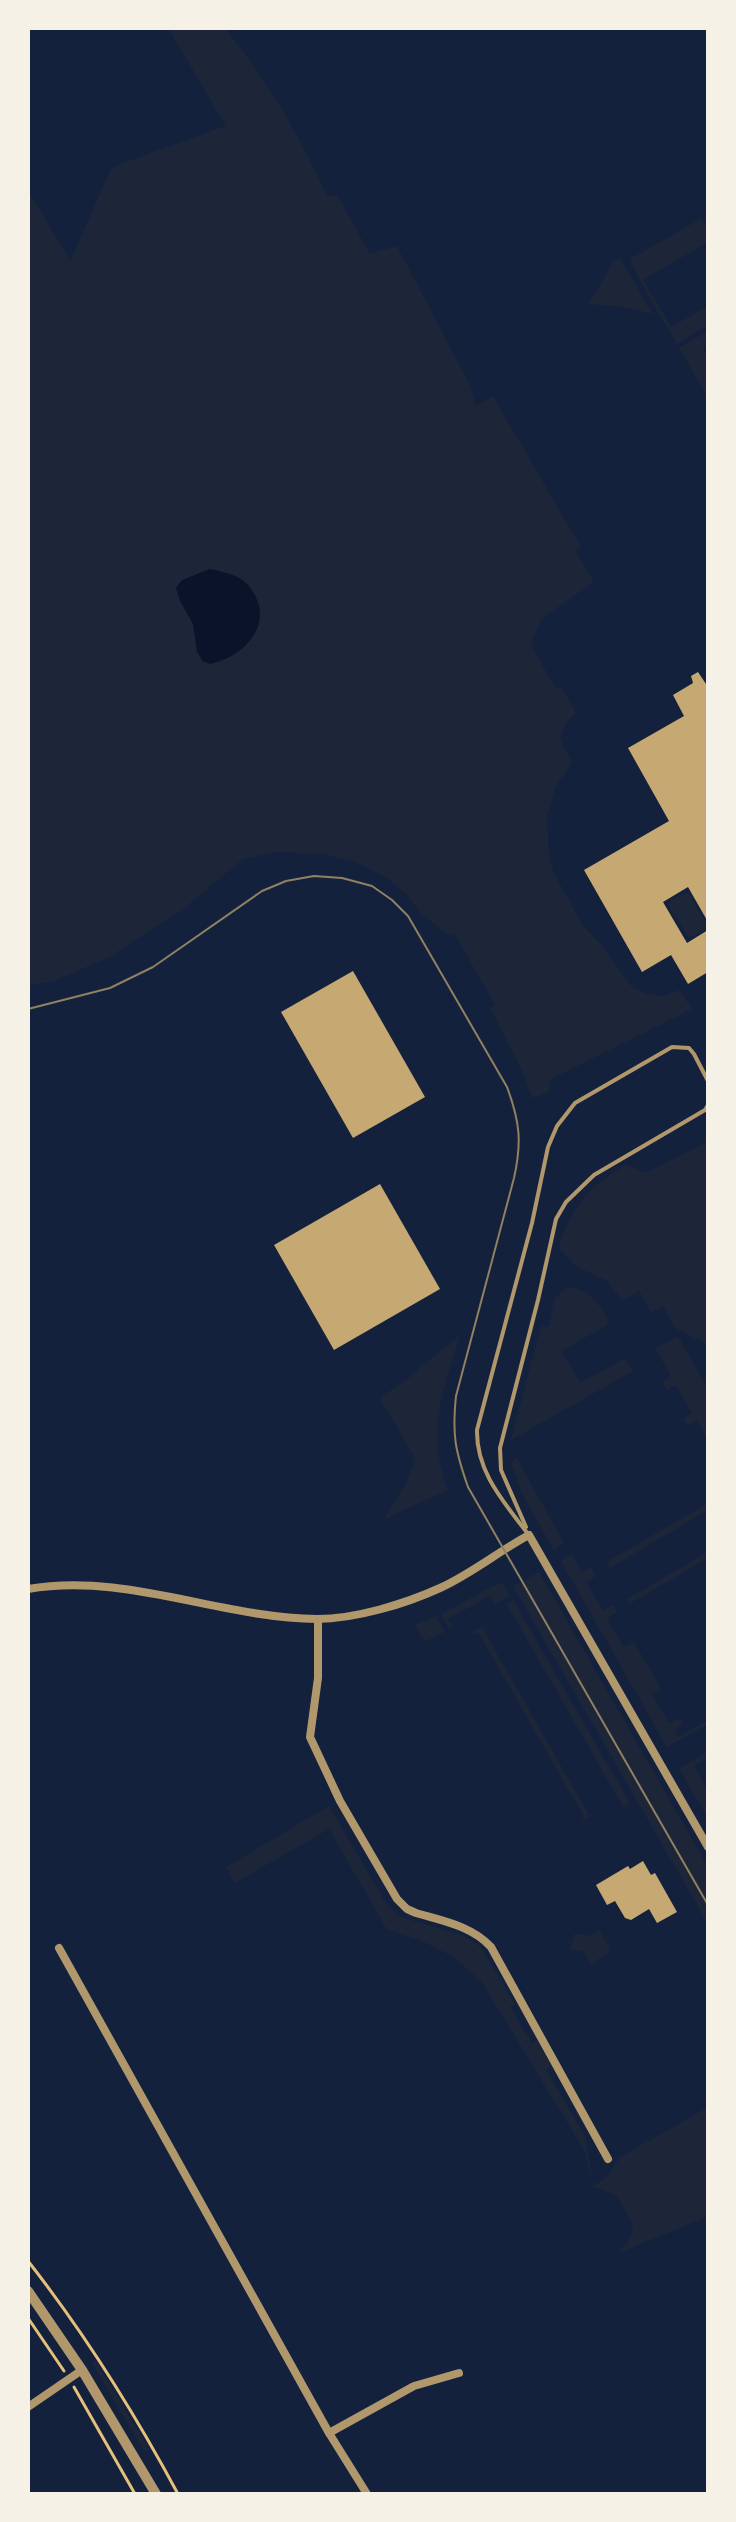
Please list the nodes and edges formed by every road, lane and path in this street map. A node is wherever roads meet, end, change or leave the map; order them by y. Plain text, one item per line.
1 (708, 1081) edge
2 (708, 1105) edge
3 (529, 1535) junction
4 (28, 1589) edge
5 (318, 1619) junction
6 (708, 1847) edge
7 (59, 1948) dead end
8 (608, 2159) dead end
9 (28, 2261) edge
10 (28, 2291) edge
11 (28, 2318) edge
12 (82, 2370) junction
13 (459, 2373) dead end
14 (69, 2379) junction
15 (28, 2407) edge
16 (329, 2433) junction
17 (135, 2494) edge
18 (156, 2494) edge
19 (178, 2494) edge
20 (367, 2494) edge

1 - 3 lane
2 - 3 lane
3 - 5 street
3 - 6 street
4 - 5 street
5 - 8 street
7 - 16 street
9 - 19 path
10 - 12 street
11 - 14 path
12 - 14 street
12 - 18 street
13 - 16 street
14 - 15 street
14 - 17 path
16 - 20 street

